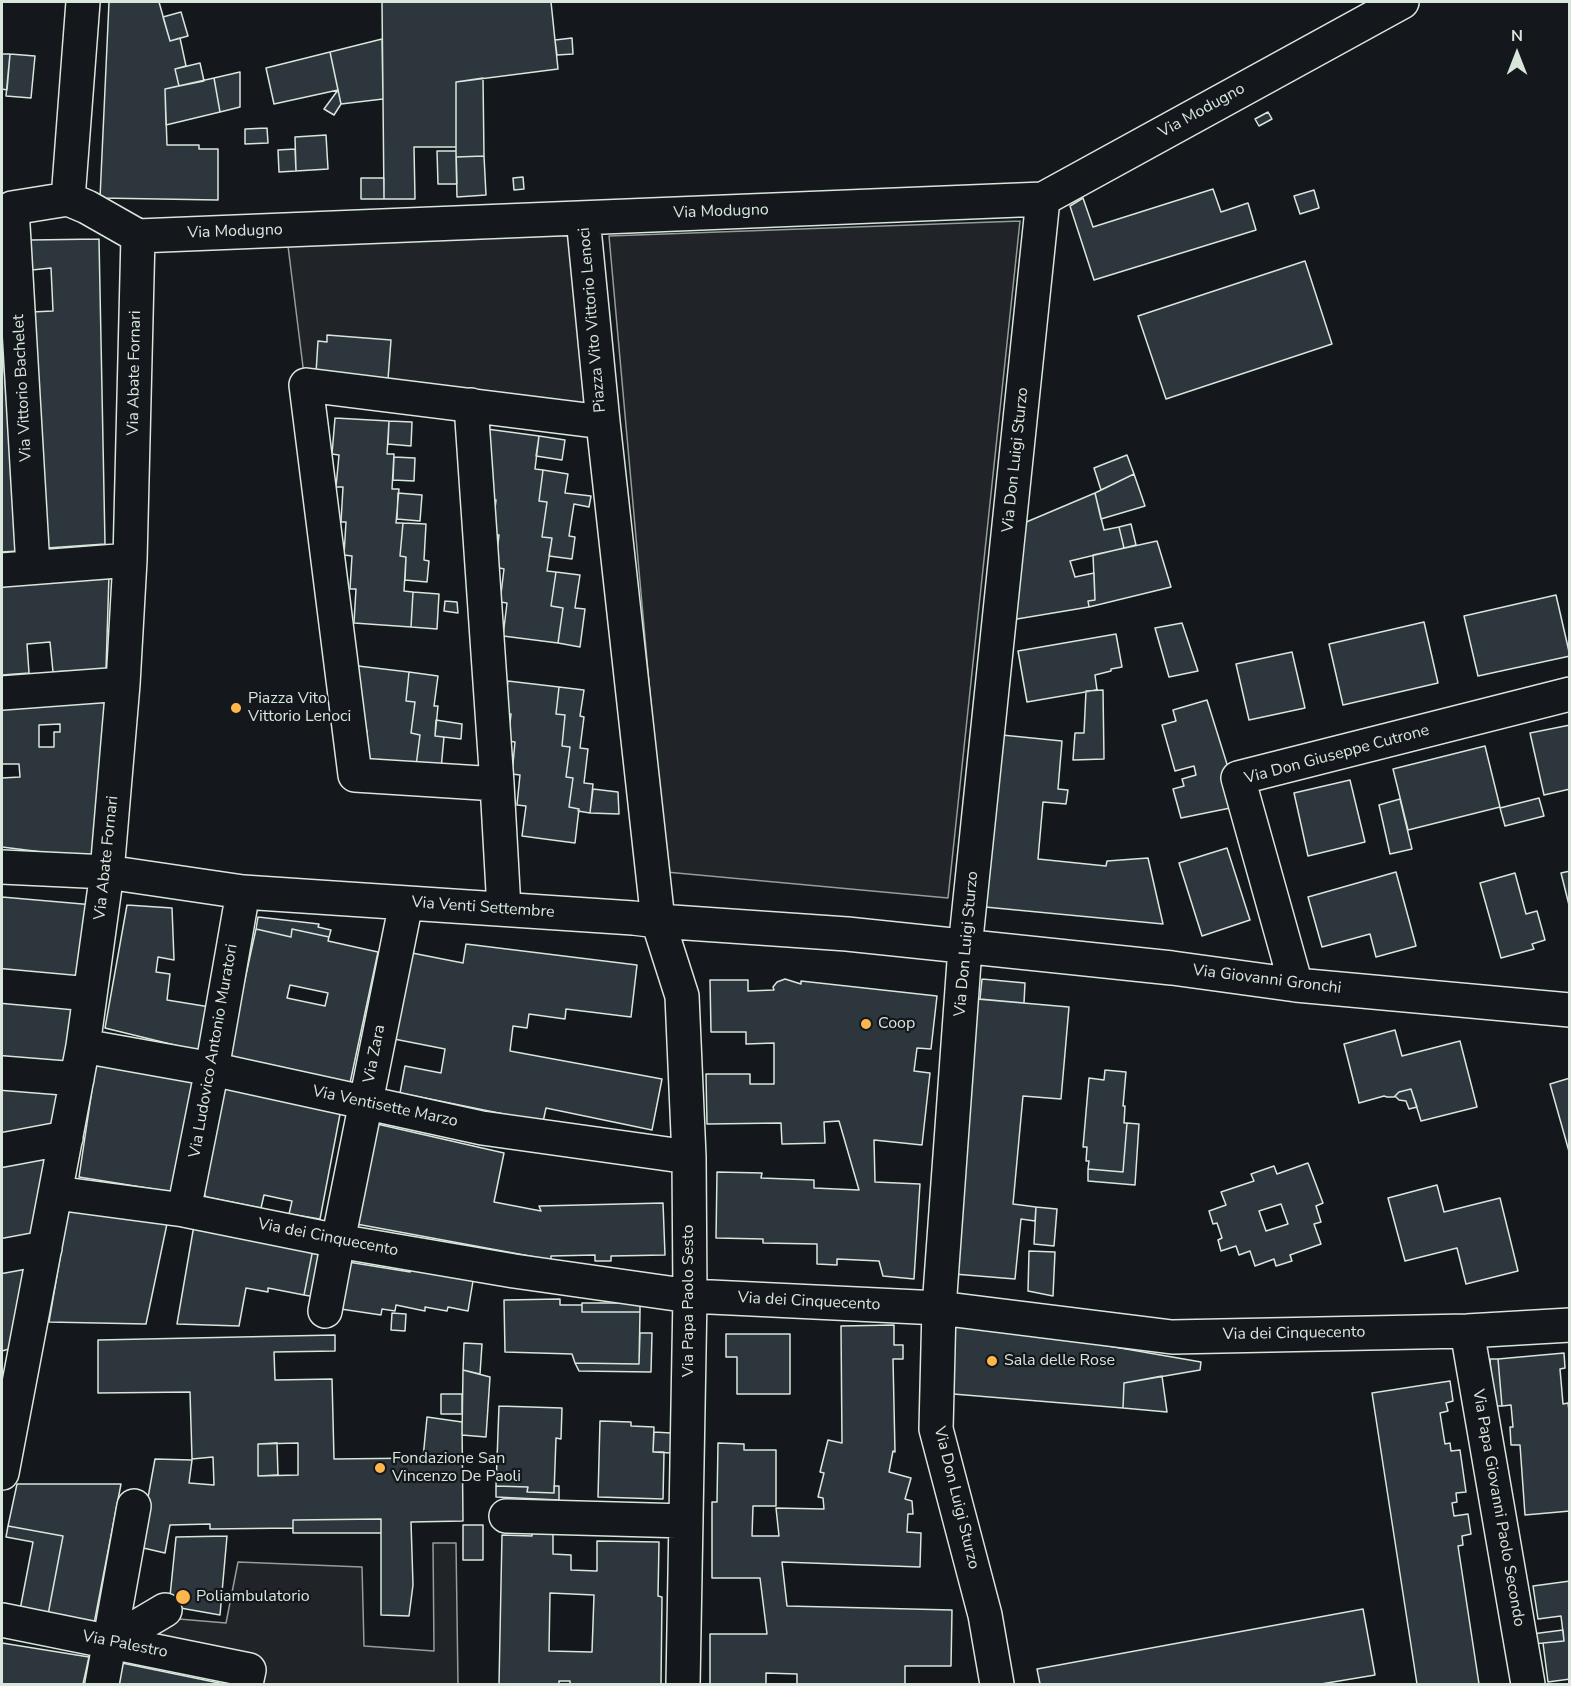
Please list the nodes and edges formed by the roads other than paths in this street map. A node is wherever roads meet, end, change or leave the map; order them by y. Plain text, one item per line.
1 (83, 2) edge
2 (1402, 2) edge
3 (68, 199) junction
4 (1043, 199) junction
5 (7, 211) edge
6 (583, 218) junction
7 (138, 236) junction
8 (471, 405) junction
9 (603, 422) junction
10 (130, 560) junction
11 (17, 568) edge
12 (123, 684) junction
13 (2, 693) edge
14 (1569, 694) edge
15 (496, 784) junction
16 (2, 867) edge
17 (107, 872) junction
18 (243, 892) junction
19 (406, 903) junction
20 (504, 909) junction
21 (658, 921) junction
22 (965, 948) junction
23 (1296, 985) junction
24 (2, 986) edge
25 (90, 994) junction
26 (1569, 1010) edge
27 (83, 1046) junction
28 (212, 1069) junction
29 (2, 1072) edge
30 (77, 1079) junction
31 (365, 1103) junction
32 (66, 1138) junction
33 (2, 1150) edge
34 (689, 1157) junction
35 (56, 1193) junction
36 (184, 1210) junction
37 (338, 1240) junction
38 (45, 1248) junction
39 (2, 1256) edge
40 (690, 1296) junction
41 (939, 1308) junction
42 (325, 1311) dead end
43 (1569, 1325) edge
44 (1467, 1331) junction
45 (12, 1364) edge
46 (2, 1473) edge
47 (134, 1506) dead end
48 (506, 1516) dead end
49 (686, 1521) junction
50 (165, 1610) dead end
51 (2, 1620) edge
52 (111, 1642) junction
53 (247, 1677) edge
54 (102, 1684) edge
55 (683, 1684) edge
56 (997, 1684) edge
57 (1528, 1684) edge

1 - 3 street
2 - 4 street, Via Modugno
3 - 5 street
3 - 7 street
4 - 6 street, Via Modugno
4 - 22 street, Via Don Luigi Sturzo
5 - 11 street, Via Vittorio Bachelet
6 - 7 street, Via Modugno
6 - 9 street, Piazza Vito Vittorio Lenoci
7 - 10 street, Via Abate Fornari
8 - 9 street, Piazza Vito Vittorio Lenoci
8 - 15 street
8 - 15 street, Piazza Vito Vittorio Lenoci
9 - 21 street, Piazza Vito Vittorio Lenoci
10 - 11 street
10 - 12 street, Via Abate Fornari
12 - 13 street
12 - 17 street, Via Abate Fornari
14 - 23 street, Via Don Giuseppe Cutrone
15 - 20 street
16 - 17 street, Via Venti Settembre
17 - 18 street, Via Venti Settembre
17 - 25 street, Via Abate Fornari
18 - 19 street, Via Venti Settembre
18 - 28 street, Via Ludovico Antonio Muratori
19 - 20 street, Via Venti Settembre
19 - 31 street, Via Zara
20 - 21 street, Via Venti Settembre
21 - 22 street, Via Venti Settembre
21 - 34 street, Via Papa Paolo Sesto
22 - 23 street, Via Giovanni Gronchi
22 - 41 street, Via Don Luigi Sturzo
23 - 26 street, Via Giovanni Gronchi
24 - 25 street
25 - 27 street, Via Abate Fornari
27 - 28 street, Via Ventisette Marzo
27 - 30 street, Via Abate Fornari
28 - 31 street, Via Ventisette Marzo
28 - 36 street, Via Ludovico Antonio Muratori
29 - 30 street
30 - 32 street, Via Abate Fornari
31 - 34 street, Via Ventisette Marzo
31 - 37 street, Via Zara
32 - 33 street
32 - 35 street, Via Abate Fornari
34 - 40 street, Via Papa Paolo Sesto
35 - 36 street, Via dei Cinquecento
35 - 38 street, Via Abate Fornari
36 - 37 street, Via dei Cinquecento
37 - 40 street, Via dei Cinquecento
37 - 42 street, Via Zara
38 - 39 street
38 - 45 street, Via Abate Fornari
40 - 41 street, Via dei Cinquecento
40 - 49 street, Via Papa Paolo Sesto
41 - 44 street, Via dei Cinquecento
41 - 56 street, Via Don Luigi Sturzo
43 - 44 street, Via dei Cinquecento
44 - 57 street, Via Papa Giovanni Paolo Secondo
45 - 46 street, Via Abate Fornari
47 - 52 street
48 - 49 street
49 - 55 street, Via Papa Paolo Sesto
50 - 52 street
51 - 52 street, Via Palestro
52 - 53 street, Via Palestro
52 - 54 street

